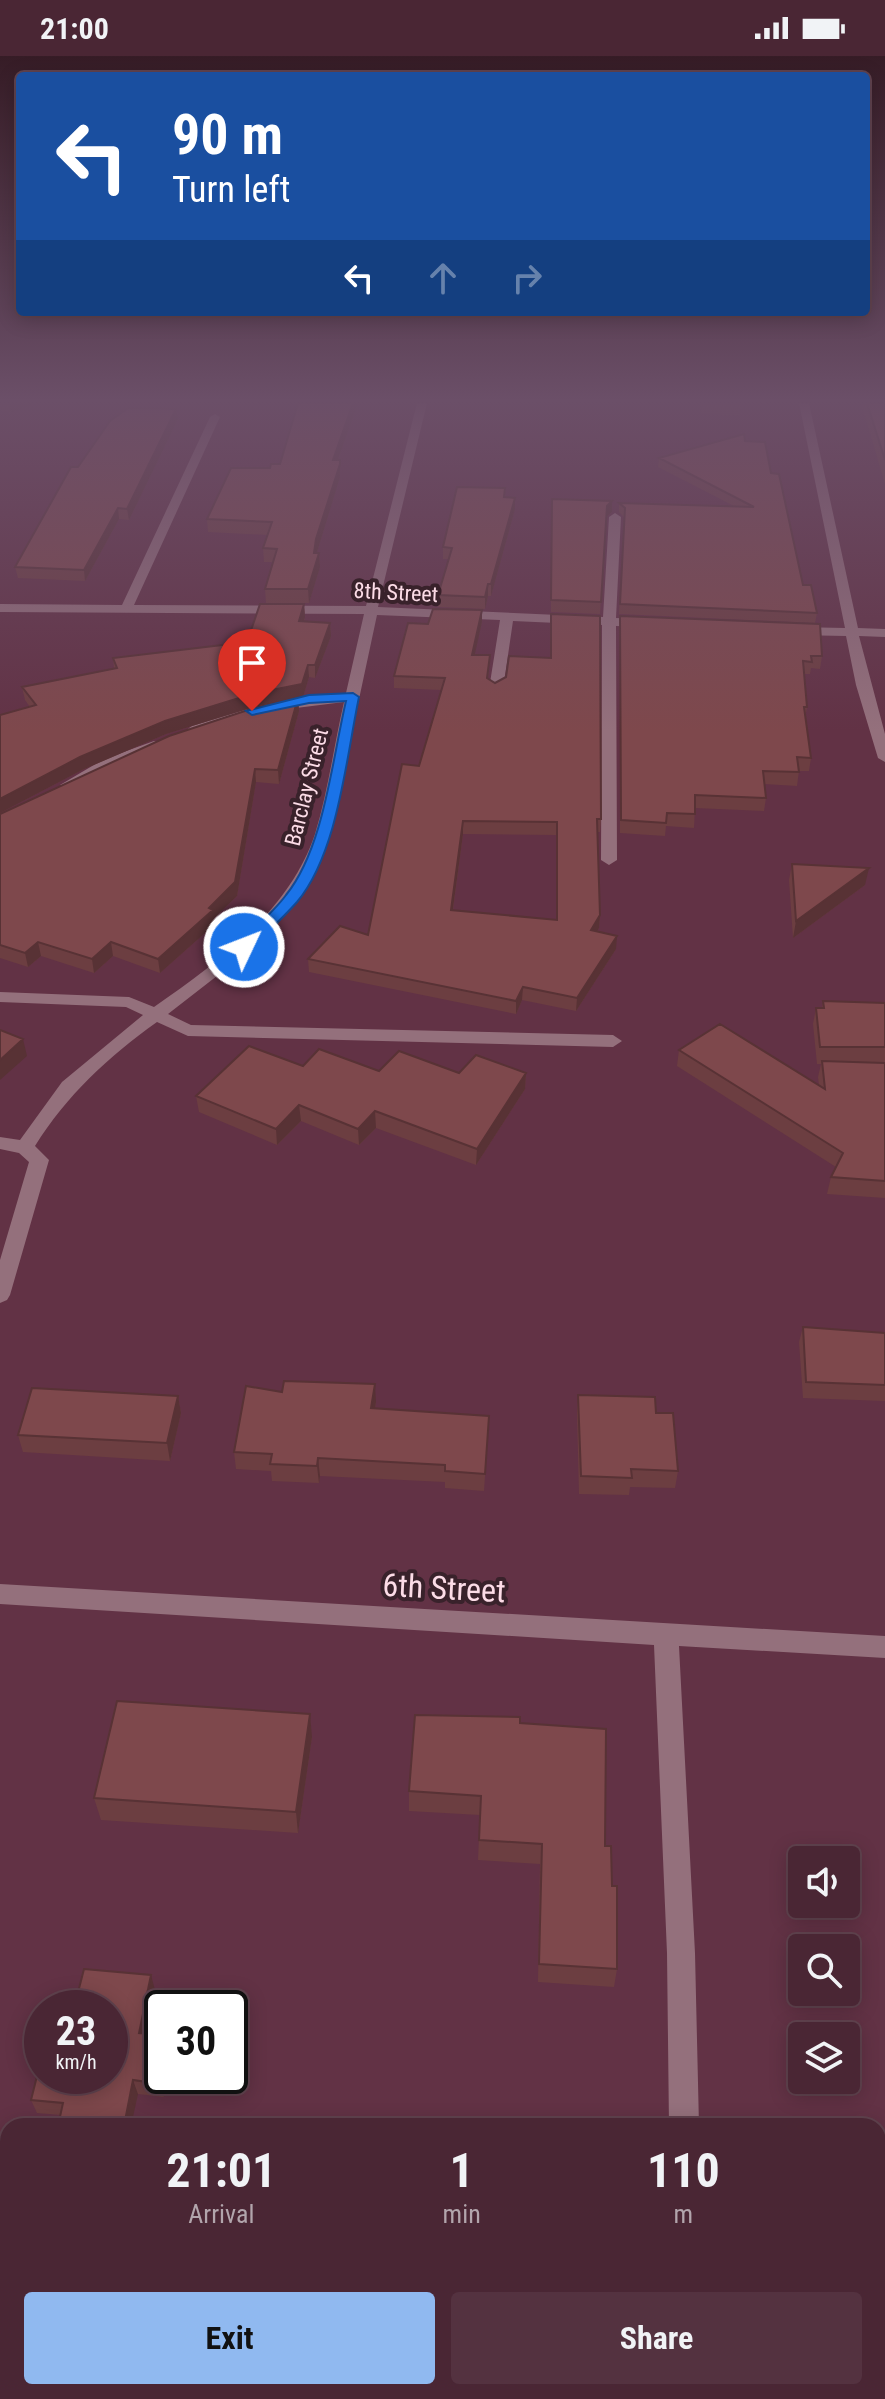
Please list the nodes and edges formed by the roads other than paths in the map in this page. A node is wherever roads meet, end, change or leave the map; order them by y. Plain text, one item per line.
1 (171, 512) edge
2 (393, 512) edge
3 (827, 512) edge
4 (615, 517) edge
5 (0, 608) edge
6 (126, 609) junction
7 (372, 611) junction
8 (507, 617) junction
9 (609, 621) junction
10 (661, 624) edge
11 (785, 630) edge
12 (853, 632) junction
13 (885, 633) edge
14 (496, 689) edge
15 (353, 697) junction
16 (885, 758) edge
17 (55, 792) edge
18 (609, 860) dead end
19 (0, 997) edge
20 (155, 1017) junction
21 (613, 1041) dead end
22 (0, 1143) edge
23 (25, 1147) junction
24 (0, 1295) edge
25 (0, 1594) edge
26 (666, 1634) junction
27 (885, 1647) edge
28 (684, 2118) edge

1 - 6 street
2 - 7 street, Barclay Street
3 - 12 street
4 - 9 street
5 - 6 street, 8th Street
6 - 7 street, 8th Street
7 - 8 street, 8th Street
7 - 15 street, Barclay Street
8 - 9 street, 8th Street
8 - 14 street
9 - 10 street, 8th Street
9 - 18 street
11 - 12 street
12 - 13 street
12 - 16 street
15 - 17 street
15 - 20 street, Barclay Street
19 - 20 street
20 - 21 street
20 - 23 street, Barclay Street
22 - 23 street
23 - 24 street
25 - 26 street, 6th Street
26 - 27 street, 6th Street
26 - 28 street

